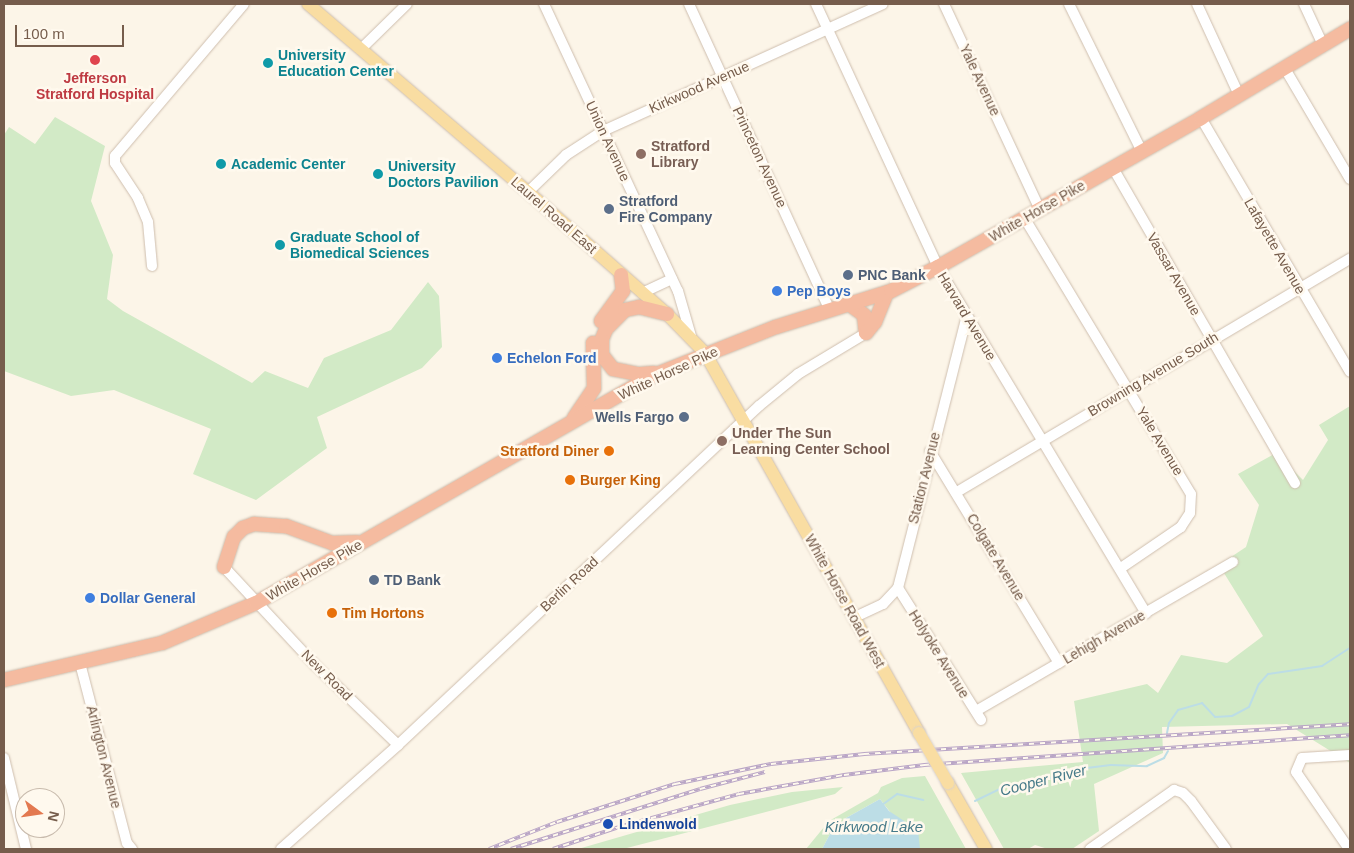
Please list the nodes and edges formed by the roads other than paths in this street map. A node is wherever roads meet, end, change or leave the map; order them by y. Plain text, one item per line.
1 (244, 4) edge
2 (308, 4) edge
3 (407, 4) edge
4 (544, 4) edge
5 (689, 4) edge
6 (816, 4) edge
7 (883, 4) edge
8 (944, 4) edge
9 (1069, 4) edge
10 (1197, 4) edge
11 (1304, 4) edge
12 (828, 29) junction
13 (1350, 29) edge
14 (1323, 45) junction
15 (362, 49) junction
16 (1284, 67) junction
17 (723, 76) junction
18 (1239, 95) junction
19 (1201, 118) junction
20 (603, 131) junction
21 (1142, 152) junction
22 (1113, 168) junction
23 (1350, 179) edge
24 (528, 192) junction
25 (1040, 210) junction
26 (1025, 219) junction
27 (1350, 259) edge
28 (152, 266) dead end
29 (938, 267) junction
30 (621, 274) junction
31 (672, 279) junction
32 (1299, 287) junction
33 (887, 292) junction
34 (642, 293) junction
35 (849, 304) junction
36 (830, 311) junction
37 (667, 314) junction
38 (967, 316) junction
39 (866, 333) junction
40 (691, 336) junction
41 (1211, 339) junction
42 (705, 353) junction
43 (662, 372) junction
44 (1350, 372) edge
45 (1128, 389) junction
46 (744, 420) junction
47 (572, 421) junction
48 (1042, 439) junction
49 (930, 452) junction
50 (1295, 483) dead end
51 (958, 492) junction
52 (363, 542) junction
53 (1233, 562) dead end
54 (224, 567) joint
55 (1121, 568) junction
56 (898, 588) junction
57 (256, 604) junction
58 (1146, 614) junction
59 (854, 618) junction
60 (80, 663) junction
61 (1059, 663) junction
62 (4, 680) edge
63 (978, 716) joint
64 (398, 744) junction
65 (1350, 755) edge
66 (4, 758) edge
67 (1101, 846) edge
68 (26, 849) edge
69 (132, 849) edge
70 (281, 849) edge
71 (986, 849) edge
72 (1090, 849) edge
73 (1226, 849) edge
74 (1349, 849) edge

1 - 28 street
2 - 15 main road, Laurel Road East
3 - 15 street
4 - 20 street, Union Avenue
5 - 17 street, Princeton Avenue
6 - 12 street, Harvard Avenue
7 - 12 street, Kirkwood Avenue
8 - 25 street, Yale Avenue
9 - 21 street
10 - 18 street
11 - 14 street
12 - 17 street, Kirkwood Avenue
12 - 29 street, Harvard Avenue
13 - 14 highway, White Horse Pike
14 - 16 highway, White Horse Pike
15 - 24 main road, Laurel Road East
16 - 18 highway, White Horse Pike
16 - 23 street
17 - 20 street, Kirkwood Avenue
17 - 36 street, Princeton Avenue
18 - 19 highway, White Horse Pike
19 - 21 highway, White Horse Pike
19 - 32 street, Lafayette Avenue
20 - 24 street, Kirkwood Avenue
20 - 31 street, Union Avenue
21 - 22 highway, White Horse Pike
22 - 25 highway, White Horse Pike
22 - 41 street, Vassar Avenue
24 - 30 main road, Laurel Road East
25 - 26 highway, White Horse Pike
26 - 29 highway, White Horse Pike
26 - 45 street, Yale Avenue
27 - 32 street, Browning Avenue South
29 - 33 highway, White Horse Pike
29 - 38 street, Harvard Avenue
30 - 34 main road, Laurel Road East
30 - 47 highway
31 - 34 street
31 - 40 street, Union Avenue
32 - 41 street, Browning Avenue South
32 - 44 street, Lafayette Avenue
33 - 35 highway, White Horse Pike
33 - 39 highway
34 - 37 main road, Laurel Road East
35 - 36 highway, White Horse Pike
35 - 39 highway
36 - 42 highway, White Horse Pike
37 - 40 main road, Laurel Road East
37 - 43 highway
38 - 48 street, Harvard Avenue
38 - 49 street, Station Avenue
39 - 46 street, Berlin Road
40 - 42 main road, Laurel Road East
41 - 45 street, Browning Avenue South
41 - 50 street, Vassar Avenue
42 - 43 highway, White Horse Pike
42 - 46 main road, White Horse Road West
43 - 47 highway, White Horse Pike
45 - 48 street, Browning Avenue South
45 - 55 street, Yale Avenue
46 - 59 main road, White Horse Road West
46 - 64 street, Berlin Road
47 - 52 highway, White Horse Pike
48 - 51 street, Browning Avenue South
48 - 55 street, Harvard Avenue
49 - 51 street, Colgate Avenue
49 - 56 street, Station Avenue
51 - 61 street, Colgate Avenue
52 - 54 highway
52 - 57 highway, White Horse Pike
53 - 58 street, Lehigh Avenue
54 - 57 street, New Road
55 - 58 street, Harvard Avenue
56 - 59 street
56 - 63 street, Holyoke Avenue
57 - 60 highway, White Horse Pike
57 - 64 street, New Road
58 - 61 street, Lehigh Avenue
59 - 71 main road, White Horse Road West, bridge
60 - 62 highway, White Horse Pike
60 - 69 street, Arlington Avenue
61 - 63 street, Lehigh Avenue
64 - 70 street, Berlin Road
65 - 74 street
66 - 68 street
67 - 72 street
67 - 73 street

